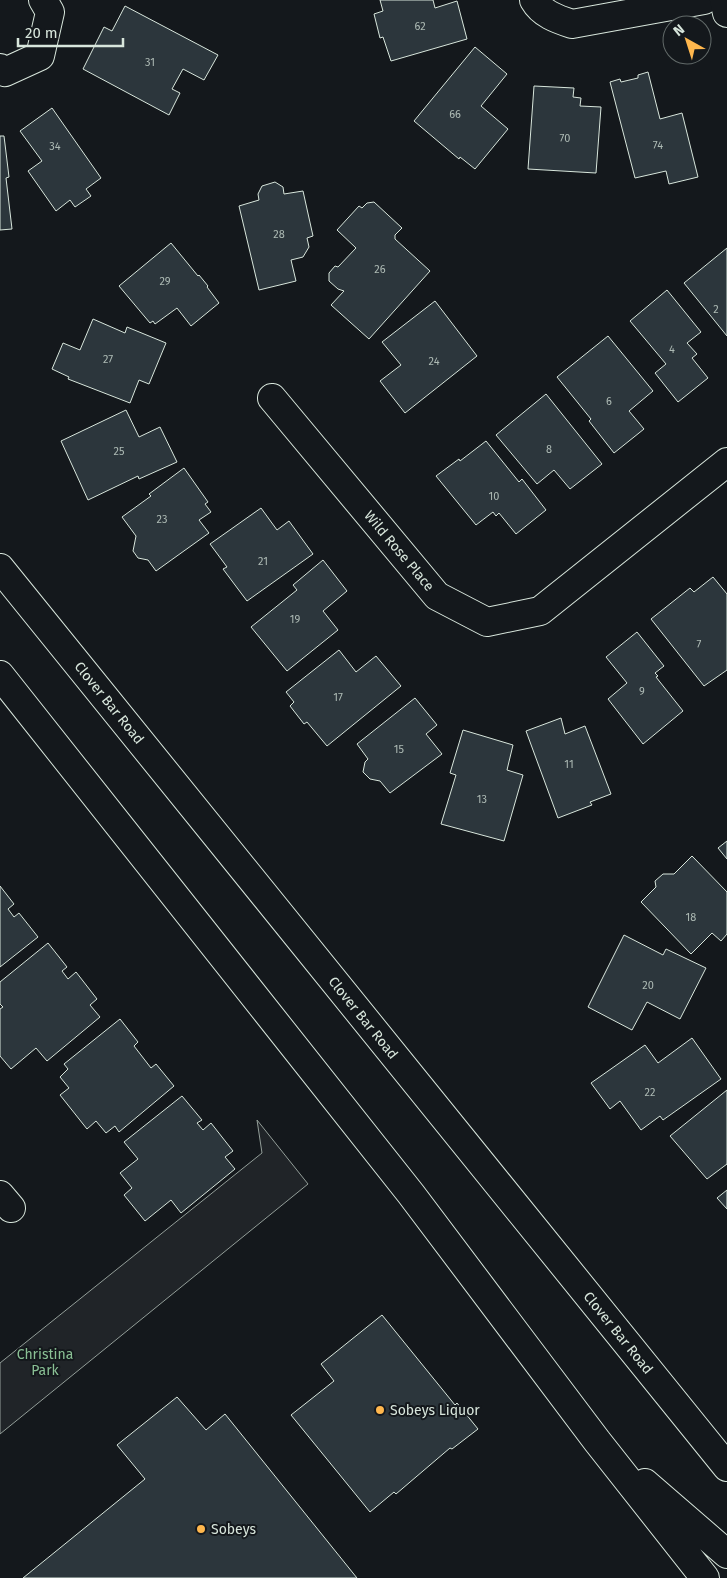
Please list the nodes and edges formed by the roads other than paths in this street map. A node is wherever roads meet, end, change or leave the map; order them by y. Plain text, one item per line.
1 (43, 0) edge
2 (534, 0) edge
3 (704, 0) edge
4 (724, 0) edge
5 (727, 13) edge
6 (0, 68) edge
7 (272, 398) dead end
8 (727, 462) edge
9 (0, 568) edge
10 (0, 675) edge
11 (597, 1441) junction
12 (727, 1467) edge
13 (727, 1554) edge
14 (705, 1578) edge

1 - 6 main road
2 - 3 main road
4 - 5 main road
7 - 8 main road, Wild Rose Place
9 - 12 main road, Clover Bar Road
10 - 11 main road
11 - 13 main road
11 - 14 main road

